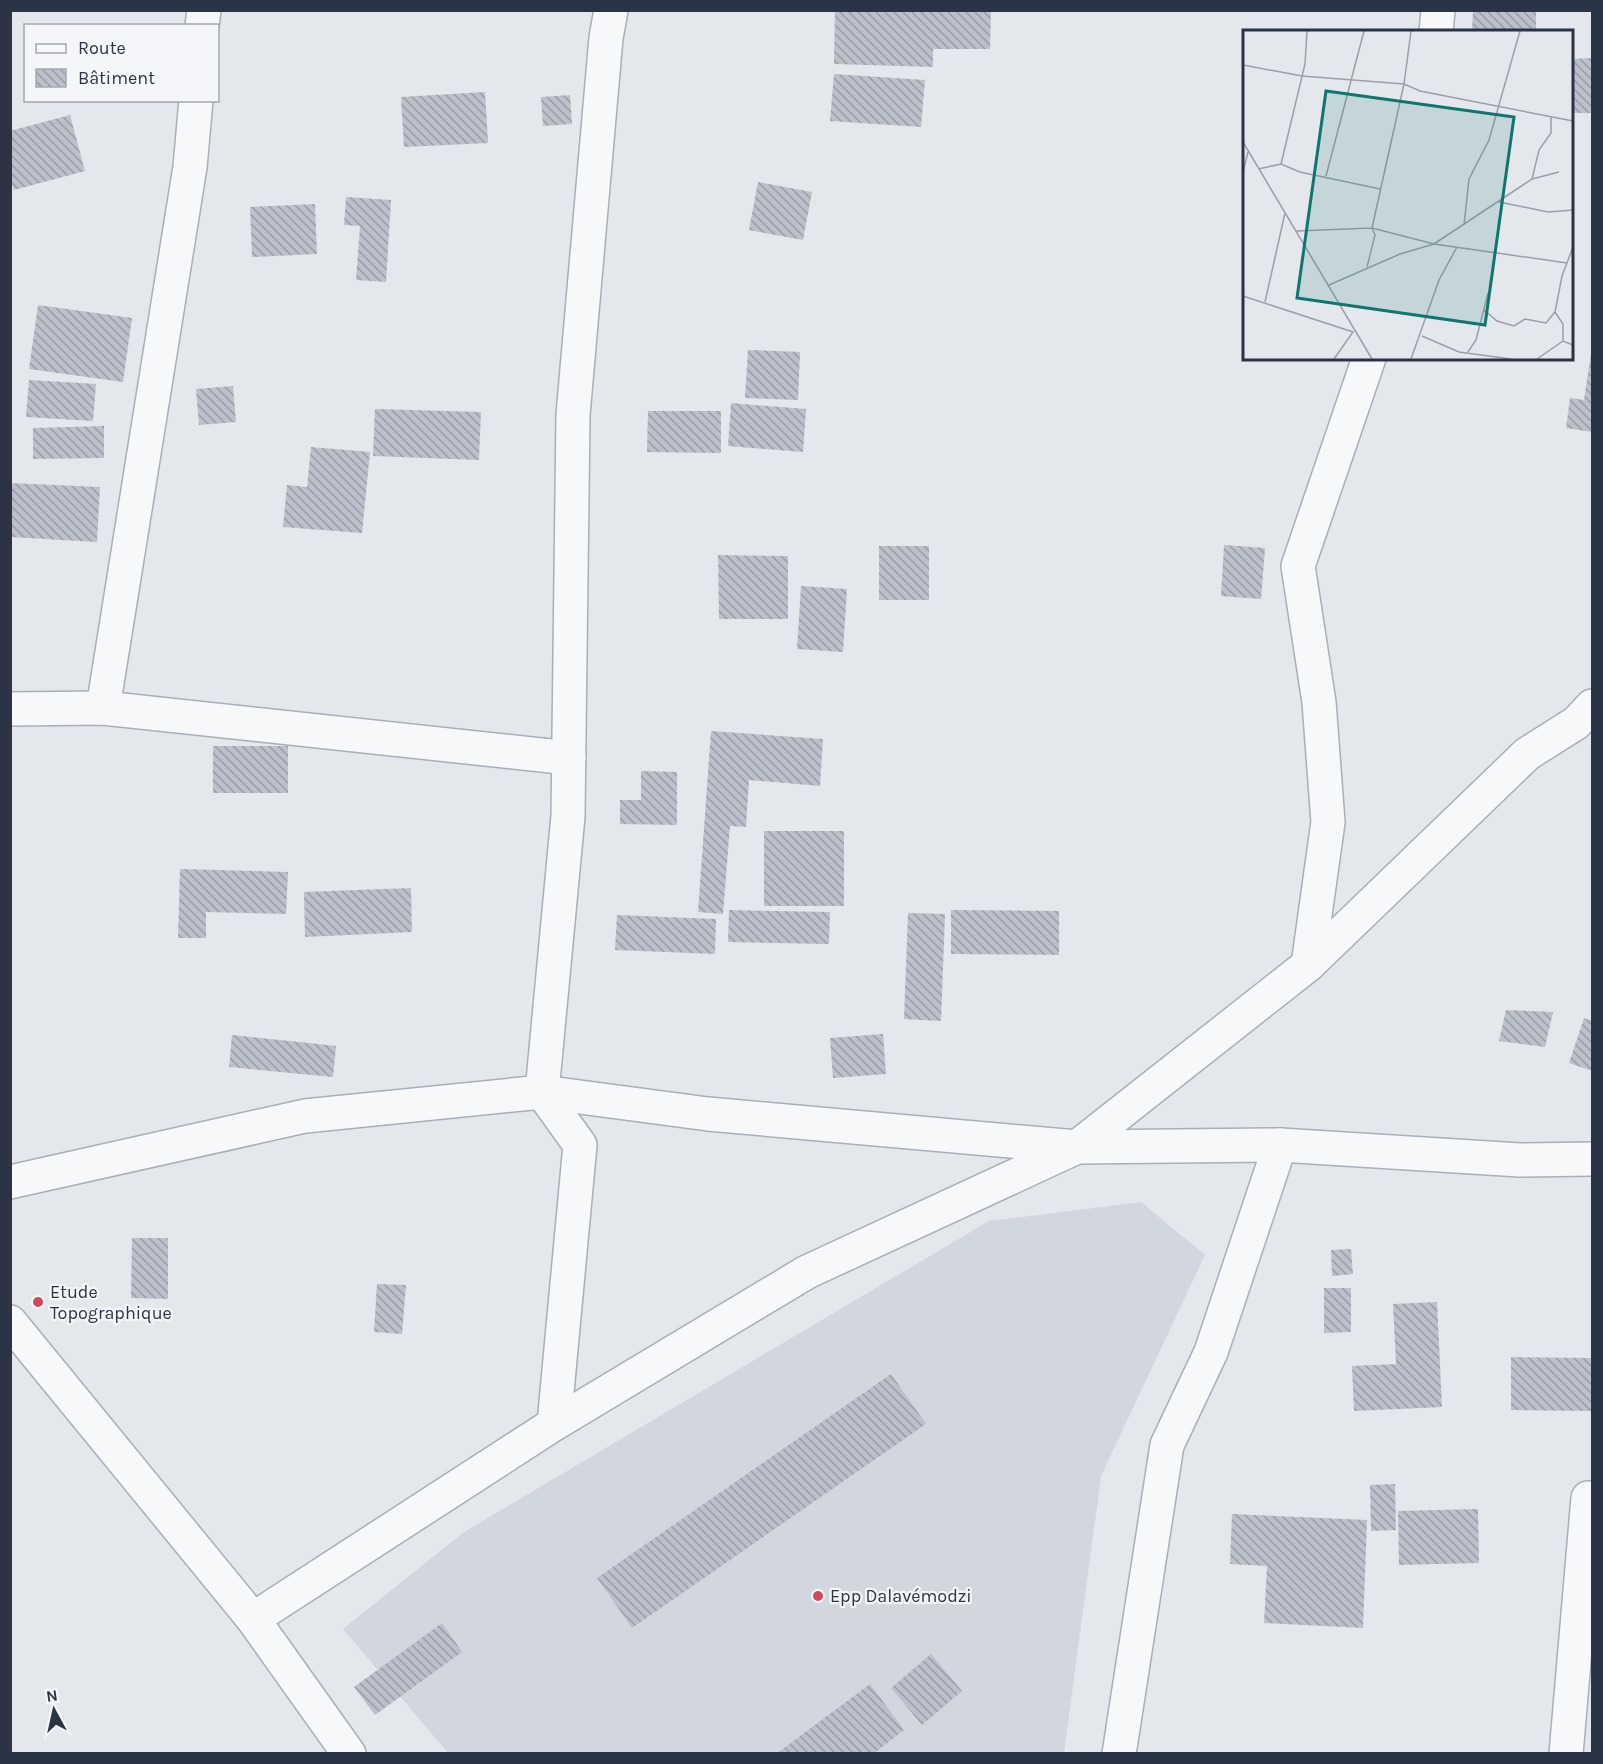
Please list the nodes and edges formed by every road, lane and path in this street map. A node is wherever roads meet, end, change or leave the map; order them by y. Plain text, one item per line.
1 (611, 10) edge
2 (1438, 10) edge
3 (1436, 30) edge
4 (196, 102) edge
5 (1369, 360) edge
6 (103, 708) junction
7 (10, 709) edge
8 (1587, 719) edge
9 (568, 758) junction
10 (1308, 965) junction
11 (542, 1092) junction
12 (1280, 1145) junction
13 (1077, 1148) junction
14 (1593, 1159) edge
15 (10, 1182) edge
16 (10, 1322) edge
17 (554, 1424) junction
18 (1588, 1498) dead end
19 (253, 1619) junction
20 (1584, 1647) edge
21 (349, 1754) edge
22 (1119, 1754) edge
23 (1566, 1754) edge

1 - 9 street
2 - 3 street
4 - 6 street
5 - 10 street
6 - 7 street
6 - 9 street
8 - 10 street
9 - 11 street
10 - 13 street
11 - 13 street
11 - 15 street
11 - 17 street
12 - 13 street
12 - 14 street
12 - 22 street
13 - 17 street
16 - 19 street
17 - 19 street
18 - 20 street
19 - 21 street
20 - 23 street

